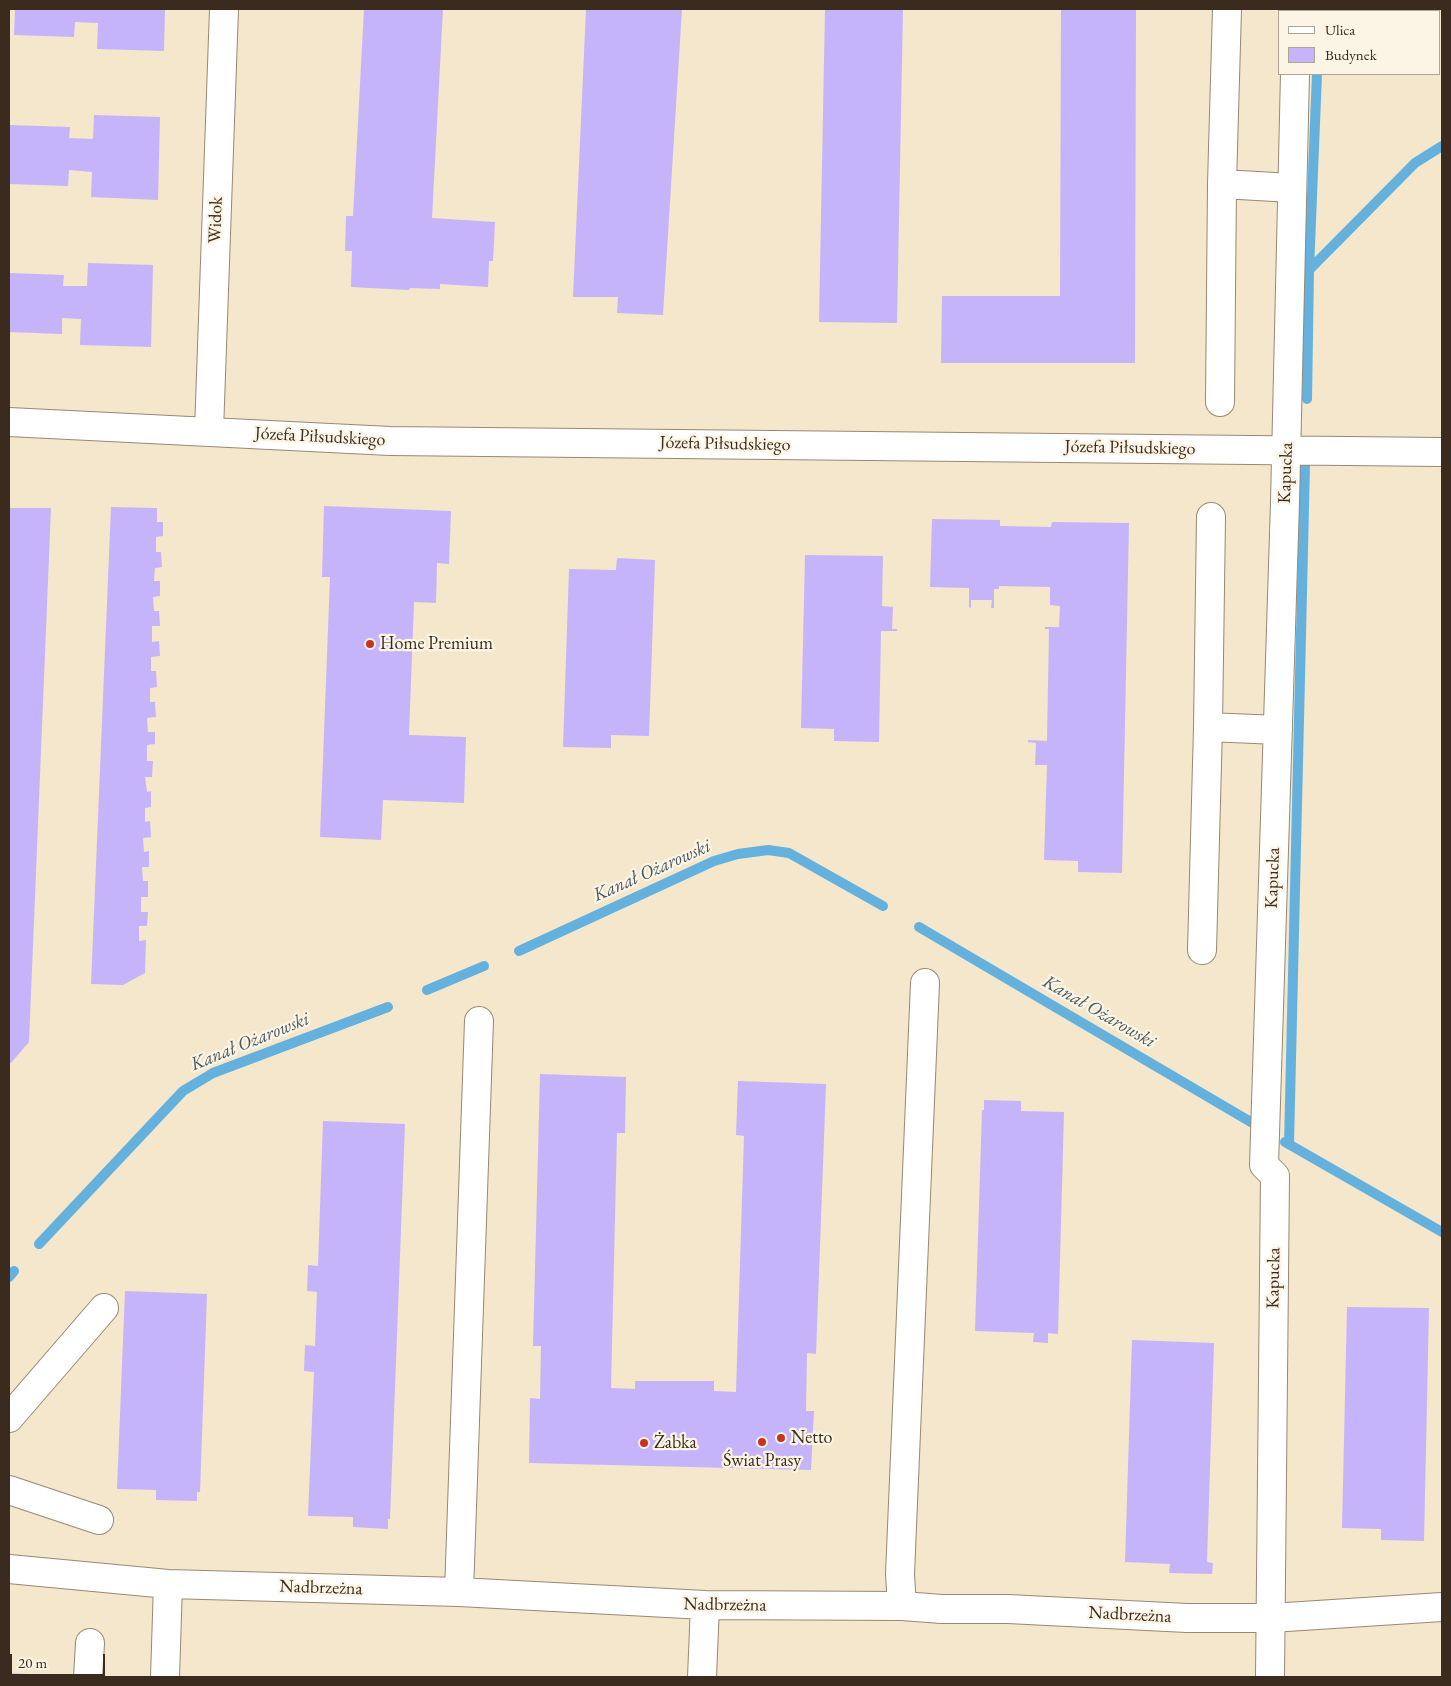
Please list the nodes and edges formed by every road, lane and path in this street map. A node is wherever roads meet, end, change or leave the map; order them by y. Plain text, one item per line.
1 (224, 9) edge
2 (1227, 9) edge
3 (1295, 75) edge
4 (1222, 184) junction
5 (1292, 188) junction
6 (1220, 402) dead end
7 (9, 422) edge
8 (209, 431) junction
9 (1287, 450) junction
10 (1442, 452) edge
11 (1211, 517) dead end
12 (1208, 727) junction
13 (1278, 730) junction
14 (1202, 950) dead end
15 (925, 983) dead end
16 (480, 1021) dead end
17 (104, 1308) dead end
18 (9, 1418) edge
19 (9, 1490) edge
20 (99, 1520) dead end
21 (9, 1569) edge
22 (168, 1584) junction
23 (459, 1592) junction
24 (705, 1605) junction
25 (902, 1606) junction
26 (1442, 1607) edge
27 (1271, 1618) junction
28 (90, 1643) dead end
29 (88, 1677) edge
30 (165, 1677) edge
31 (702, 1677) edge
32 (1270, 1677) edge

1 - 8 street, Widok
2 - 4 street
3 - 5 street, Kapucka
4 - 5 street
4 - 6 street
5 - 9 street, Kapucka
7 - 8 street, Józefa Piłsudskiego
8 - 9 street, Józefa Piłsudskiego
9 - 10 street, Józefa Piłsudskiego
9 - 13 street, Kapucka
11 - 12 street
12 - 13 street
12 - 14 street
13 - 27 street, Kapucka
15 - 25 street
16 - 23 street
17 - 18 street
19 - 20 street
21 - 22 street, Nadbrzeżna
22 - 23 street, Nadbrzeżna
22 - 30 street
23 - 24 street, Nadbrzeżna
24 - 25 street, Nadbrzeżna
24 - 31 street
25 - 27 street, Nadbrzeżna
26 - 27 street, Nadbrzeżna
27 - 32 street, Kapucka
28 - 29 street

